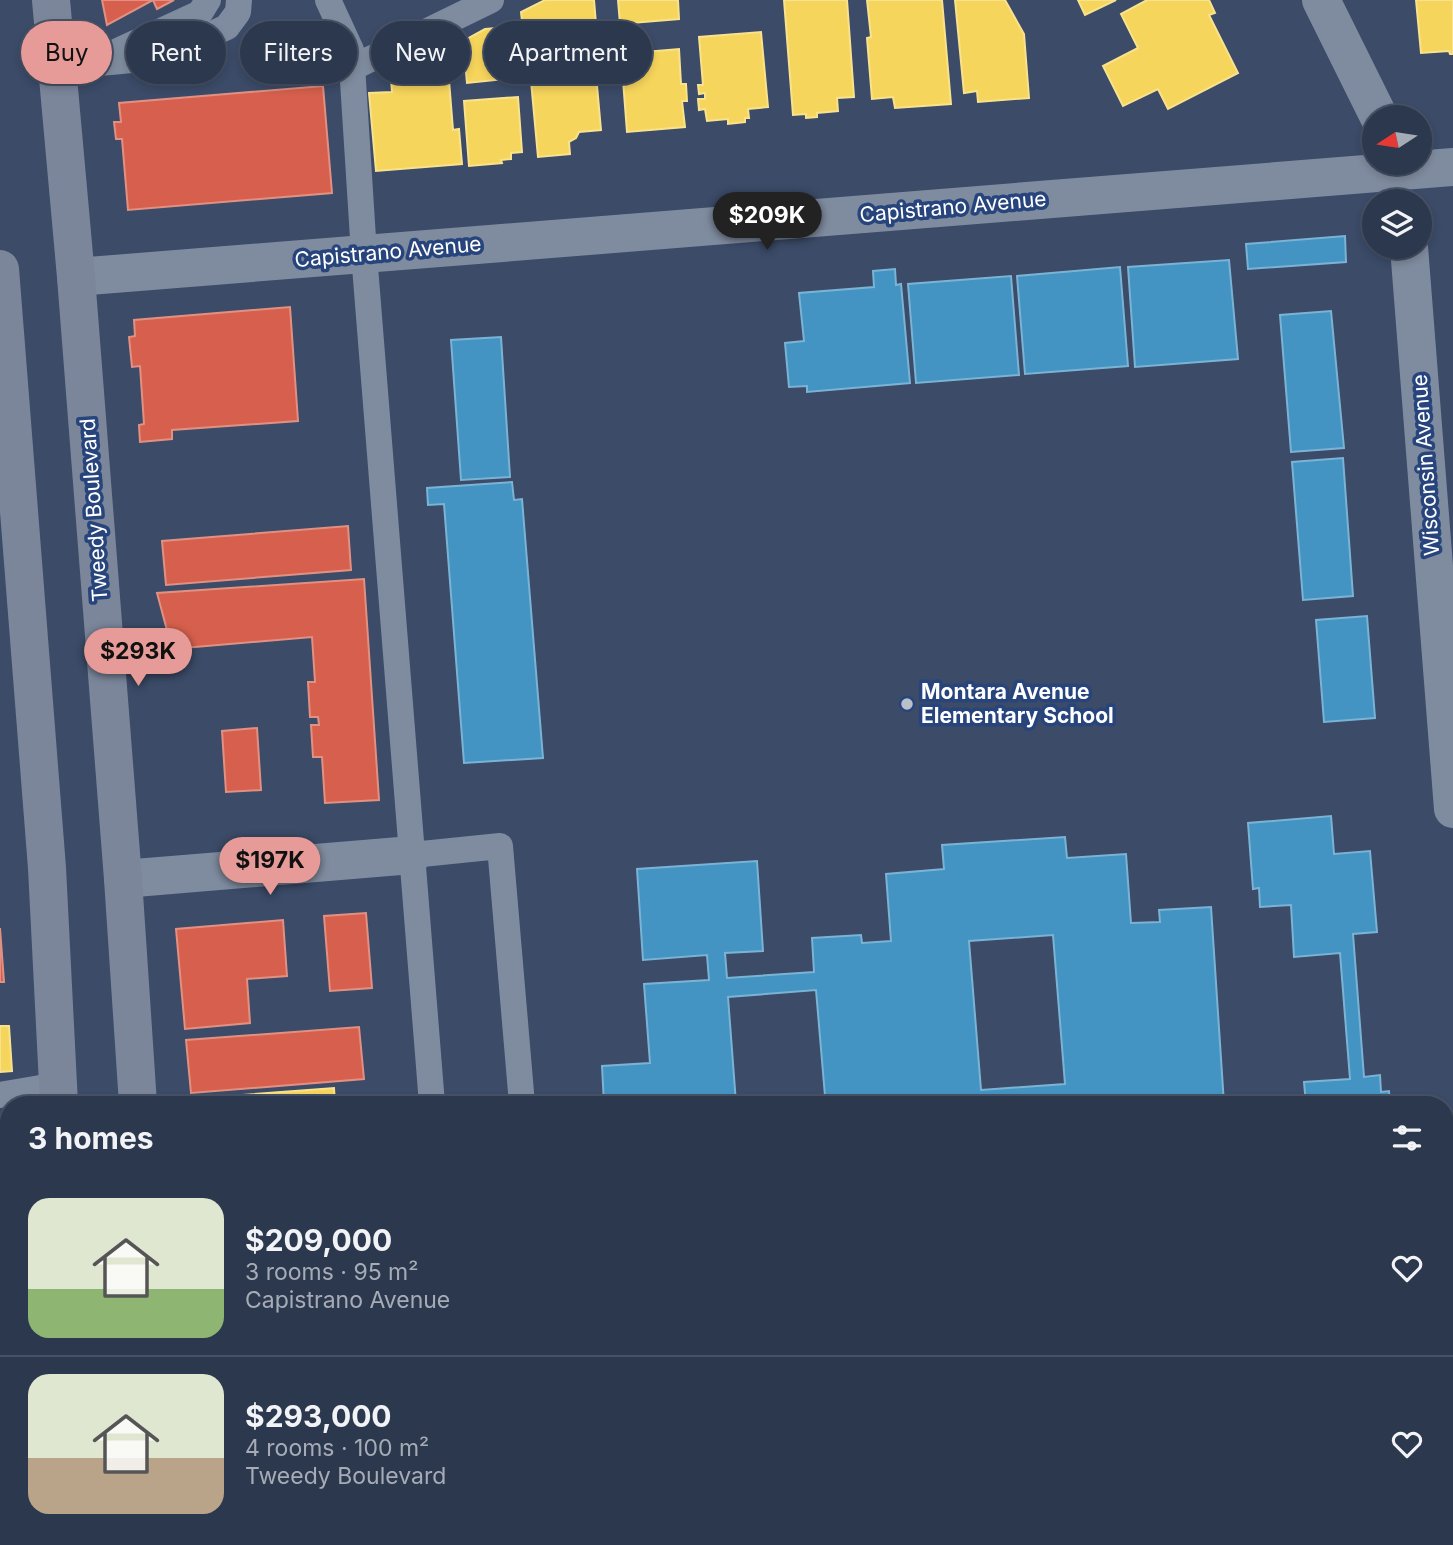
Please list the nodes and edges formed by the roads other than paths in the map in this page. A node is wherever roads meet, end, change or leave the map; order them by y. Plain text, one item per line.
1 (51, 0) edge
2 (208, 0) edge
3 (239, 0) edge
4 (328, 0) edge
5 (491, 0) edge
6 (1321, 0) edge
7 (58, 21) edge
8 (338, 21) edge
9 (112, 50) edge
10 (112, 62) edge
11 (357, 66) edge
12 (74, 84) edge
13 (353, 84) edge
14 (1372, 105) edge
15 (1453, 167) edge
16 (1397, 179) edge
17 (365, 254) junction
18 (1410, 259) edge
19 (0, 269) edge
20 (76, 277) junction
21 (1452, 786) edge
22 (412, 855) junction
23 (123, 879) junction
24 (0, 1095) edge
25 (59, 1095) edge
26 (137, 1096) edge
27 (431, 1096) edge
28 (521, 1096) edge

1 - 7 main road, Tweedy Boulevard
2 - 9 lane
3 - 10 lane
4 - 8 lane
5 - 11 lane
6 - 14 street
12 - 20 main road, Tweedy Boulevard
13 - 17 lane
15 - 16 street, Capistrano Avenue
16 - 17 street, Capistrano Avenue
17 - 20 street, Capistrano Avenue
17 - 22 lane
18 - 21 street, Wisconsin Avenue
19 - 25 main road
20 - 23 main road, Tweedy Boulevard
22 - 23 street
22 - 27 lane
22 - 28 lane
23 - 26 main road, Tweedy Boulevard
24 - 25 lane

